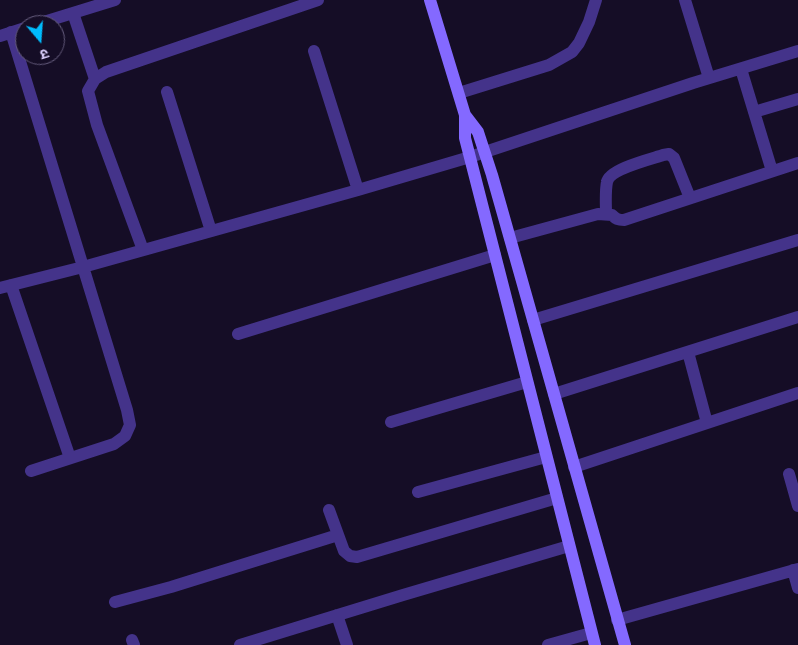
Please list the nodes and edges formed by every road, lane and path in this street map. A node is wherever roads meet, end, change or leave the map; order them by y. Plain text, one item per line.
1 (115, 0) edge
2 (318, 0) edge
3 (430, 0) edge
4 (596, 0) edge
5 (685, 0) edge
6 (73, 13) junction
7 (65, 15) edge
8 (6, 34) edge
9 (314, 51) dead end
10 (798, 51) edge
11 (741, 69) junction
12 (709, 78) junction
13 (94, 79) junction
14 (167, 92) dead end
15 (459, 93) junction
16 (798, 99) edge
17 (754, 112) junction
18 (465, 114) junction
19 (484, 152) junction
20 (470, 157) junction
21 (798, 163) edge
22 (772, 171) junction
23 (358, 190) junction
24 (690, 198) junction
25 (606, 214) junction
26 (210, 231) junction
27 (510, 238) junction
28 (798, 240) edge
29 (143, 250) junction
30 (495, 255) junction
31 (83, 267) junction
32 (6, 286) edge
33 (798, 317) edge
34 (533, 320) junction
35 (238, 334) dead end
36 (688, 352) junction
37 (527, 382) junction
38 (798, 393) edge
39 (554, 394) junction
40 (391, 422) dead end
41 (707, 423) junction
42 (546, 457) junction
43 (70, 458) junction
44 (574, 467) junction
45 (31, 471) dead end
46 (789, 474) dead end
47 (418, 492) dead end
48 (557, 498) junction
49 (798, 506) edge
50 (329, 510) dead end
51 (338, 536) junction
52 (569, 546) junction
53 (795, 569) edge
54 (798, 588) edge
55 (116, 602) dead end
56 (337, 615) junction
57 (618, 620) junction
58 (593, 639) edge
59 (240, 645) edge
60 (347, 645) edge
61 (548, 645) edge
62 (625, 645) edge

1 - 6 street
2 - 13 street
3 - 15 street
4 - 15 street
5 - 12 street
6 - 7 street
6 - 13 street
8 - 31 street
9 - 23 street
10 - 11 street
11 - 12 street
11 - 17 street
12 - 19 street
13 - 29 street
14 - 26 street
15 - 18 street
16 - 17 street
17 - 22 street
18 - 19 street
18 - 20 street
19 - 20 street
19 - 27 street
20 - 23 street
20 - 30 street
21 - 22 street
22 - 24 street
23 - 26 street
24 - 25 street
24 - 25 street
25 - 27 street
26 - 29 street
27 - 34 street
28 - 34 street
29 - 31 street
30 - 35 street
30 - 37 street
31 - 32 street
31 - 43 street
32 - 43 street
33 - 36 street
34 - 39 street
36 - 39 street
36 - 41 street
37 - 40 street
37 - 42 street
38 - 41 street
39 - 44 street
41 - 44 street
42 - 47 street
42 - 48 street
43 - 45 street
44 - 57 street
46 - 49 street
48 - 51 street
48 - 52 street
50 - 51 street
51 - 55 street
52 - 56 street
52 - 58 street
53 - 54 street
53 - 57 street
56 - 59 street
56 - 60 street
57 - 62 street
58 - 61 street

